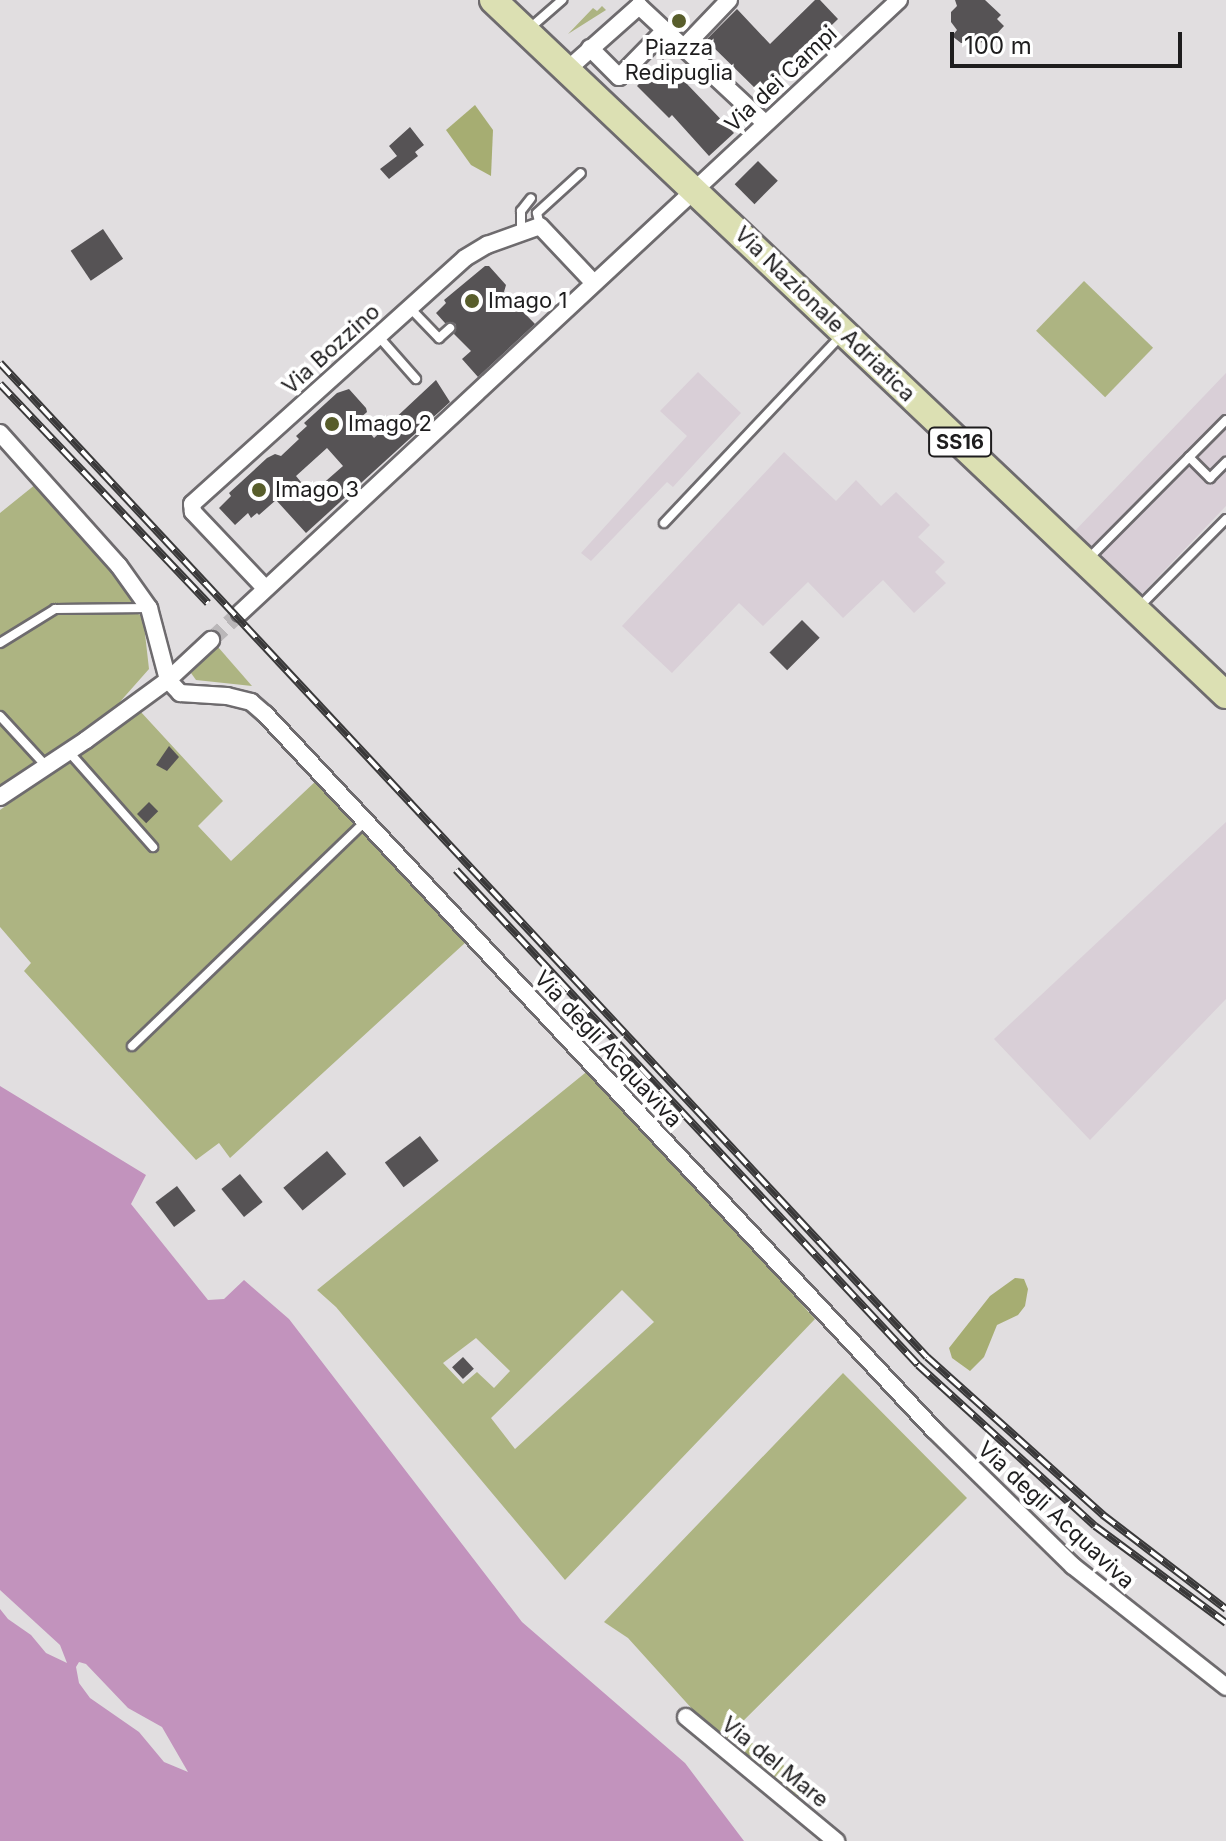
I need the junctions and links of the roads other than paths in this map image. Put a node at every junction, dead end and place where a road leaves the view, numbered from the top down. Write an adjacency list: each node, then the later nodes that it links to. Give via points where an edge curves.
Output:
1 (493, 0): 6 (main road, Via Nazionale Adriatica / SS16)
2 (562, 0): 6 (lane)
3 (729, 0): 7 (street)
4 (899, 0): 12 (street, Via dei Campi)
5 (665, 30): 7 (street); 8 (street, via 639,6); 10 (street)
6 (527, 32): 9 (main road, Via Nazionale Adriatica / SS16)
7 (684, 47): 12 (street)
8 (590, 48): 9 (street); 10 (street)
9 (568, 69): 11 (main road, Via Nazionale Adriatica / SS16)
10 (619, 77): 11 (street)
11 (597, 99): 14 (main road, Via Nazionale Adriatica / SS16)
12 (765, 123): 14 (street, Via dei Campi)
13 (581, 173): 16 (lane, via 537,213)
14 (693, 190): 18 (street); 21 (main road, Via Nazionale Adriatica / SS16)
15 (531, 198): 17 (lane, via 521,211)
16 (540, 226): 17 (street, Via Bozzino); 18 (street)
17 (521, 233): 19 (street, Via Bozzino, via 465,258)
18 (593, 282): 31 (street)
19 (410, 307): 20 (lane, via 439,338); 22 (street, Via Bozzino)
20 (450, 328)
21 (844, 332): 29 (lane); 30 (main road, Via Nazionale Adriatica / SS16)
22 (378, 336): 23 (lane); 31 (street, Via Bozzino, via 192,504 193,512)
23 (416, 379)
24 (1226, 420): 26 (lane)
25 (0, 433): 32 (street, via 119,566)
26 (1189, 457): 27 (lane, via 1210,478); 30 (lane)
27 (1226, 462)
28 (1226, 519): 33 (lane)
29 (664, 523)
30 (1085, 561): 33 (main road, Via Nazionale Adriatica / SS16)
31 (265, 588): 34 (street)
32 (149, 608): 36 (lane, via 55,609); 37 (street)
33 (1136, 610): 38 (main road, Via Nazionale Adriatica / SS16)
34 (240, 613)
35 (211, 640): 37 (street)
36 (0, 643)
37 (168, 680): 40 (street); 43 (street, Via degli Acquaviva, via 180,693 251,702)
38 (1226, 695)
39 (0, 716): 41 (lane)
40 (69, 752): 41 (street); 44 (lane)
41 (47, 768): 42 (street)
42 (0, 797)
43 (364, 823): 45 (lane); 46 (street, Via degli Acquaviva, via 424,881 934,1430 1073,1566)
44 (153, 847)
45 (132, 1046)
46 (1226, 1687)
47 (686, 1717): 48 (street, Via del Mare)
48 (836, 1841)

